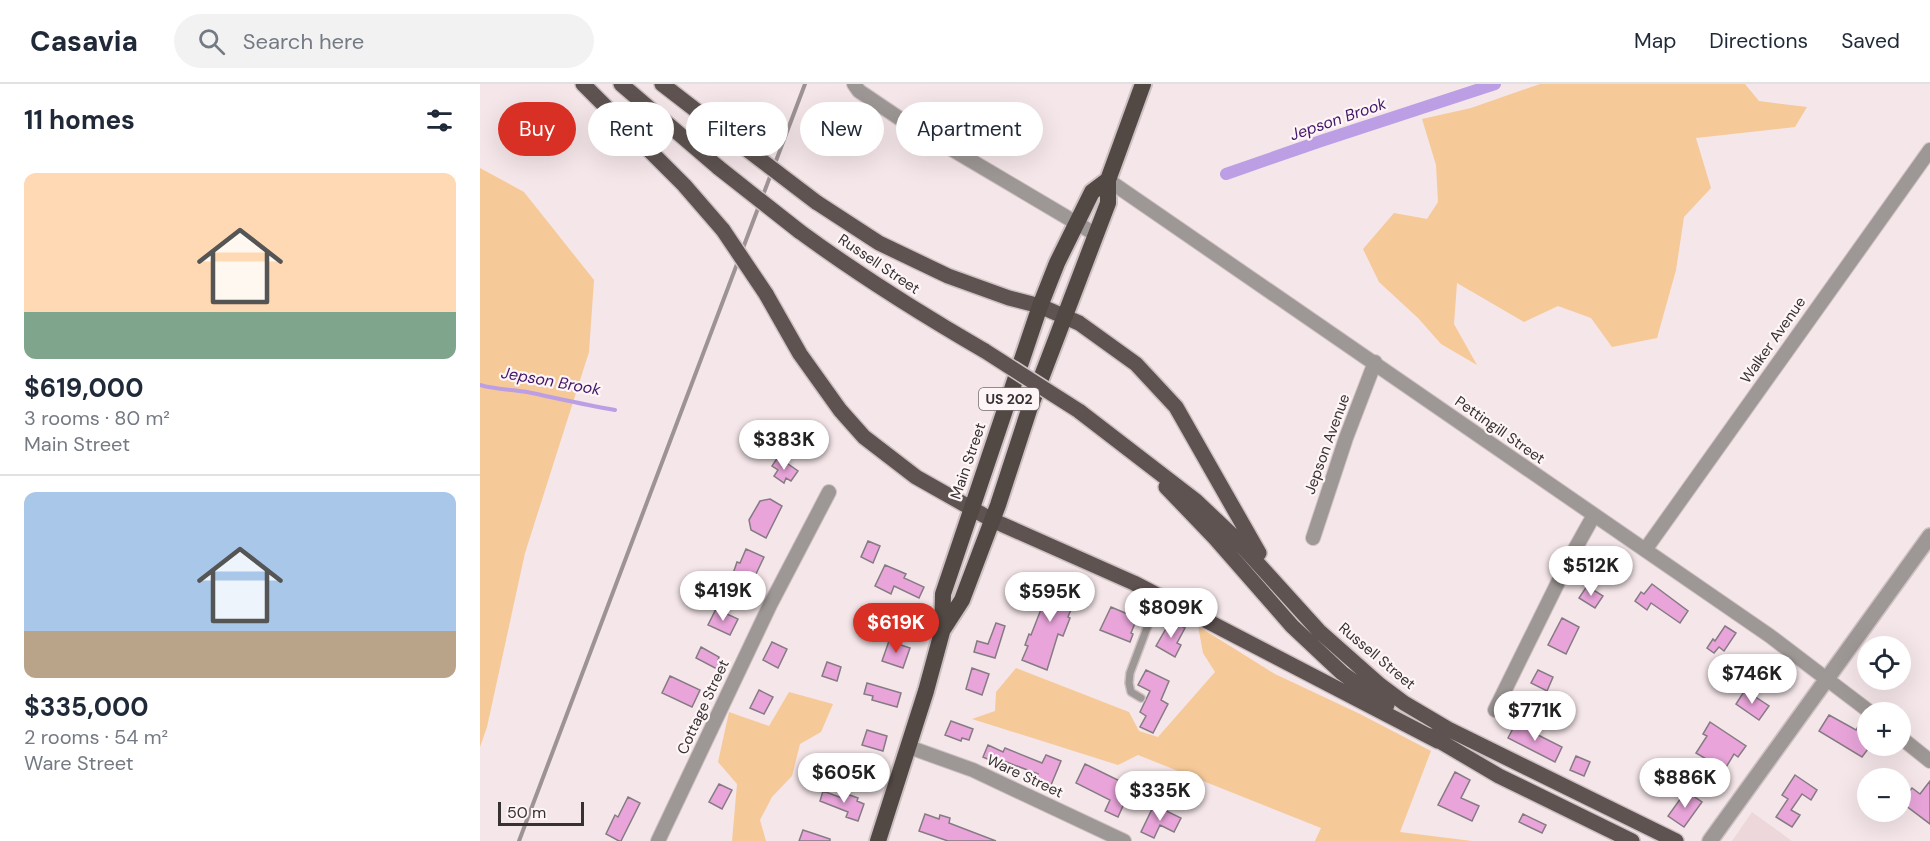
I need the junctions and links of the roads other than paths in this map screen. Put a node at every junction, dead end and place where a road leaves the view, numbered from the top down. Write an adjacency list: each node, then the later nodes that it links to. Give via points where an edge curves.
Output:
1 (583, 84): 15 (main road, bridge, via 723,230 821,385 864,437 916,477)
2 (621, 84): 13 (main road, Russell Street, bridge, via 719,168 845,265 1079,411)
3 (662, 84): 10 (main road, bridge, via 816,202 879,243 948,276)
4 (854, 84): 8 (street, via 899,118)
5 (1143, 84): 7 (highway, Main Street / US 202)
6 (1930, 150): 20 (street, Walker Avenue)
7 (1108, 180): 8 (highway, Main Street / US 202, via 1092,192); 9 (highway, Main Street / US 202, via 1108,203); 12 (street, Pettingill Street)
8 (1076, 222): 9 (street); 10 (highway, Main Street / US 202)
9 (1095, 234): 11 (highway, Main Street / US 202)
10 (1040, 306): 11 (main road); 15 (highway, Main Street / US 202)
11 (1064, 316): 17 (highway, Main Street / US 202); 22 (main road, via 1136,364 1176,407 1250,540)
12 (1375, 362): 16 (street, Pettingill Street); 19 (street, Jepson Avenue)
13 (1133, 452): 22 (main road, Russell Street, via 1196,501); 28 (main road, Russell Street, via 1292,626 1333,665)
14 (829, 492): 32 (street, Cottage Street, via 770,604)
15 (970, 509): 17 (main road); 23 (highway, Main Street / US 202, via 943,594)
16 (1593, 515): 20 (street, Pettingill Street); 27 (street)
17 (992, 520): 21 (main road); 23 (highway, Main Street / US 202, via 962,600)
18 (1930, 536): 24 (street)
19 (1313, 538)
20 (1645, 550): 24 (street, Pettingill Street)
21 (1159, 596): 25 (lane, via 1130,673 1131,692); 28 (main road)
22 (1293, 602): 36 (main road, Russell Street, via 1360,670 1404,703)
23 (942, 632): 30 (highway, Main Street / US 202)
24 (1828, 679): 26 (street, Pettingill Street); 37 (street)
25 (1141, 698)
26 (1857, 702)
27 (1495, 710)
28 (1438, 741): 35 (main road, Russell Street, via 1499,776)
29 (1911, 746): 31 (street)
30 (909, 747): 33 (highway, Main Street / US 202); 34 (street, Ware Street, via 973,770)
31 (1930, 761)
32 (658, 841)
33 (878, 841)
34 (1124, 841)
35 (1632, 841)
36 (1676, 841)
37 (1710, 841)

